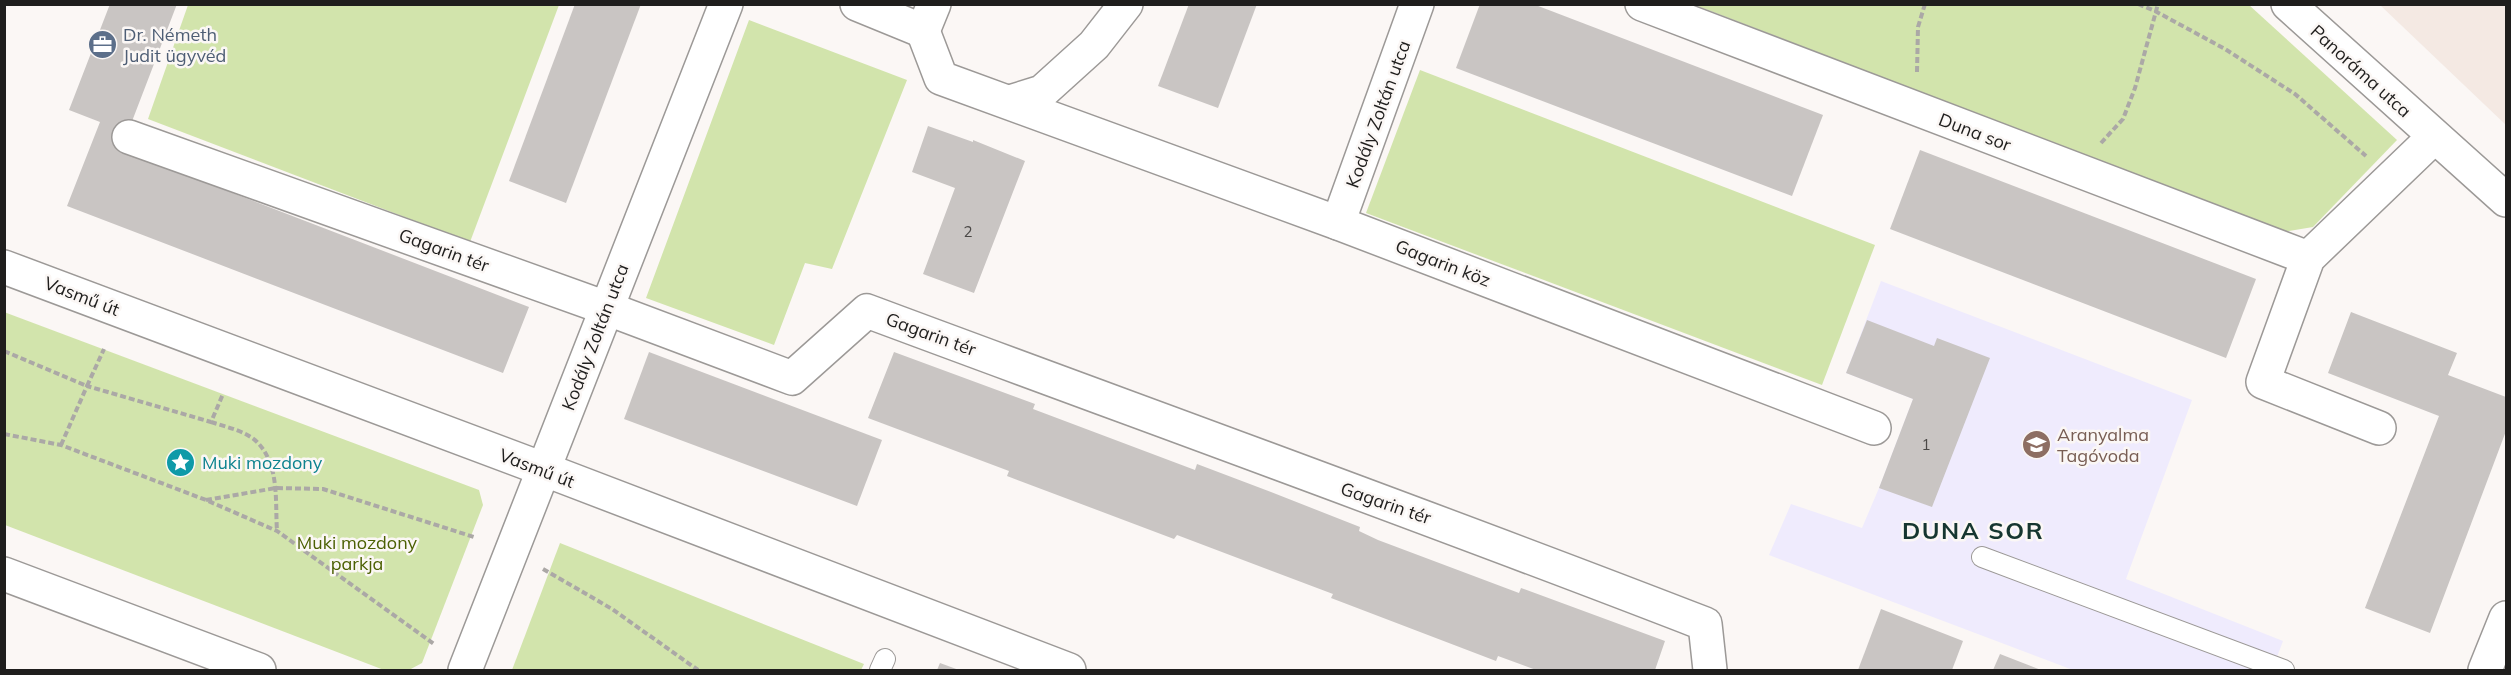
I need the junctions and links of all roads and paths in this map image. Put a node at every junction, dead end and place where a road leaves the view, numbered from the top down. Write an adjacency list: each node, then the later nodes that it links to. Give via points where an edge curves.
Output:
1 (726, 4): 22 (street, Kodály Zoltán utca)
2 (857, 4): 11 (street)
3 (1126, 4): 13 (street, via 1094,45 1042,92)
4 (1417, 4): 19 (street, Kodály Zoltán utca)
5 (1642, 4): 20 (street, Duna sor)
6 (1925, 4): 12 (path, via 1918,27)
7 (2138, 4): 10 (path)
8 (2158, 4): 10 (path)
9 (2288, 4): 15 (street, Panoráma utca)
10 (2156, 11): 16 (path, via 2124,119); 17 (path, via 2295,94)
11 (929, 18): 13 (street, via 941,78)
12 (1917, 80)
13 (1010, 102): 19 (street, Gagarin köz)
14 (129, 137): 22 (street, Gagarin tér)
15 (2434, 137): 17 (street); 18 (street)
16 (2096, 149)
17 (2391, 178): 20 (street)
18 (2506, 200)
19 (1338, 223): 28 (street, Gagarin köz)
20 (2308, 258): 29 (street, via 2263,382)
21 (4, 267): 32 (street, Vasmű út)
22 (606, 308): 32 (street, Kodály Zoltán utca); 46 (street, Gagarin tér, via 792,378 867,311 1455,527 1705,624)
23 (104, 349): 25 (path)
24 (4, 351): 25 (path)
25 (87, 386): 27 (path); 31 (path)
26 (223, 394): 27 (path)
27 (211, 422): 33 (path, via 258,442 269,460)
28 (1874, 428)
29 (2379, 428)
30 (4, 435): 31 (path)
31 (61, 445): 34 (path)
32 (543, 469): 43 (street, Kodály Zoltán utca); 45 (street, Vasmű út)
33 (276, 488): 34 (path); 35 (path); 36 (path, via 323,489)
34 (206, 500): 35 (path)
35 (277, 531): 41 (path)
36 (474, 537)
37 (1982, 557): 47 (lane)
38 (538, 567): 44 (path, via 612,609)
39 (4, 574): 42 (street)
40 (2506, 618): 48 (street)
41 (434, 644)
42 (259, 670)
43 (465, 670)
44 (698, 670)
45 (1069, 670)
46 (1710, 670)
47 (2284, 670)
48 (2485, 670)

